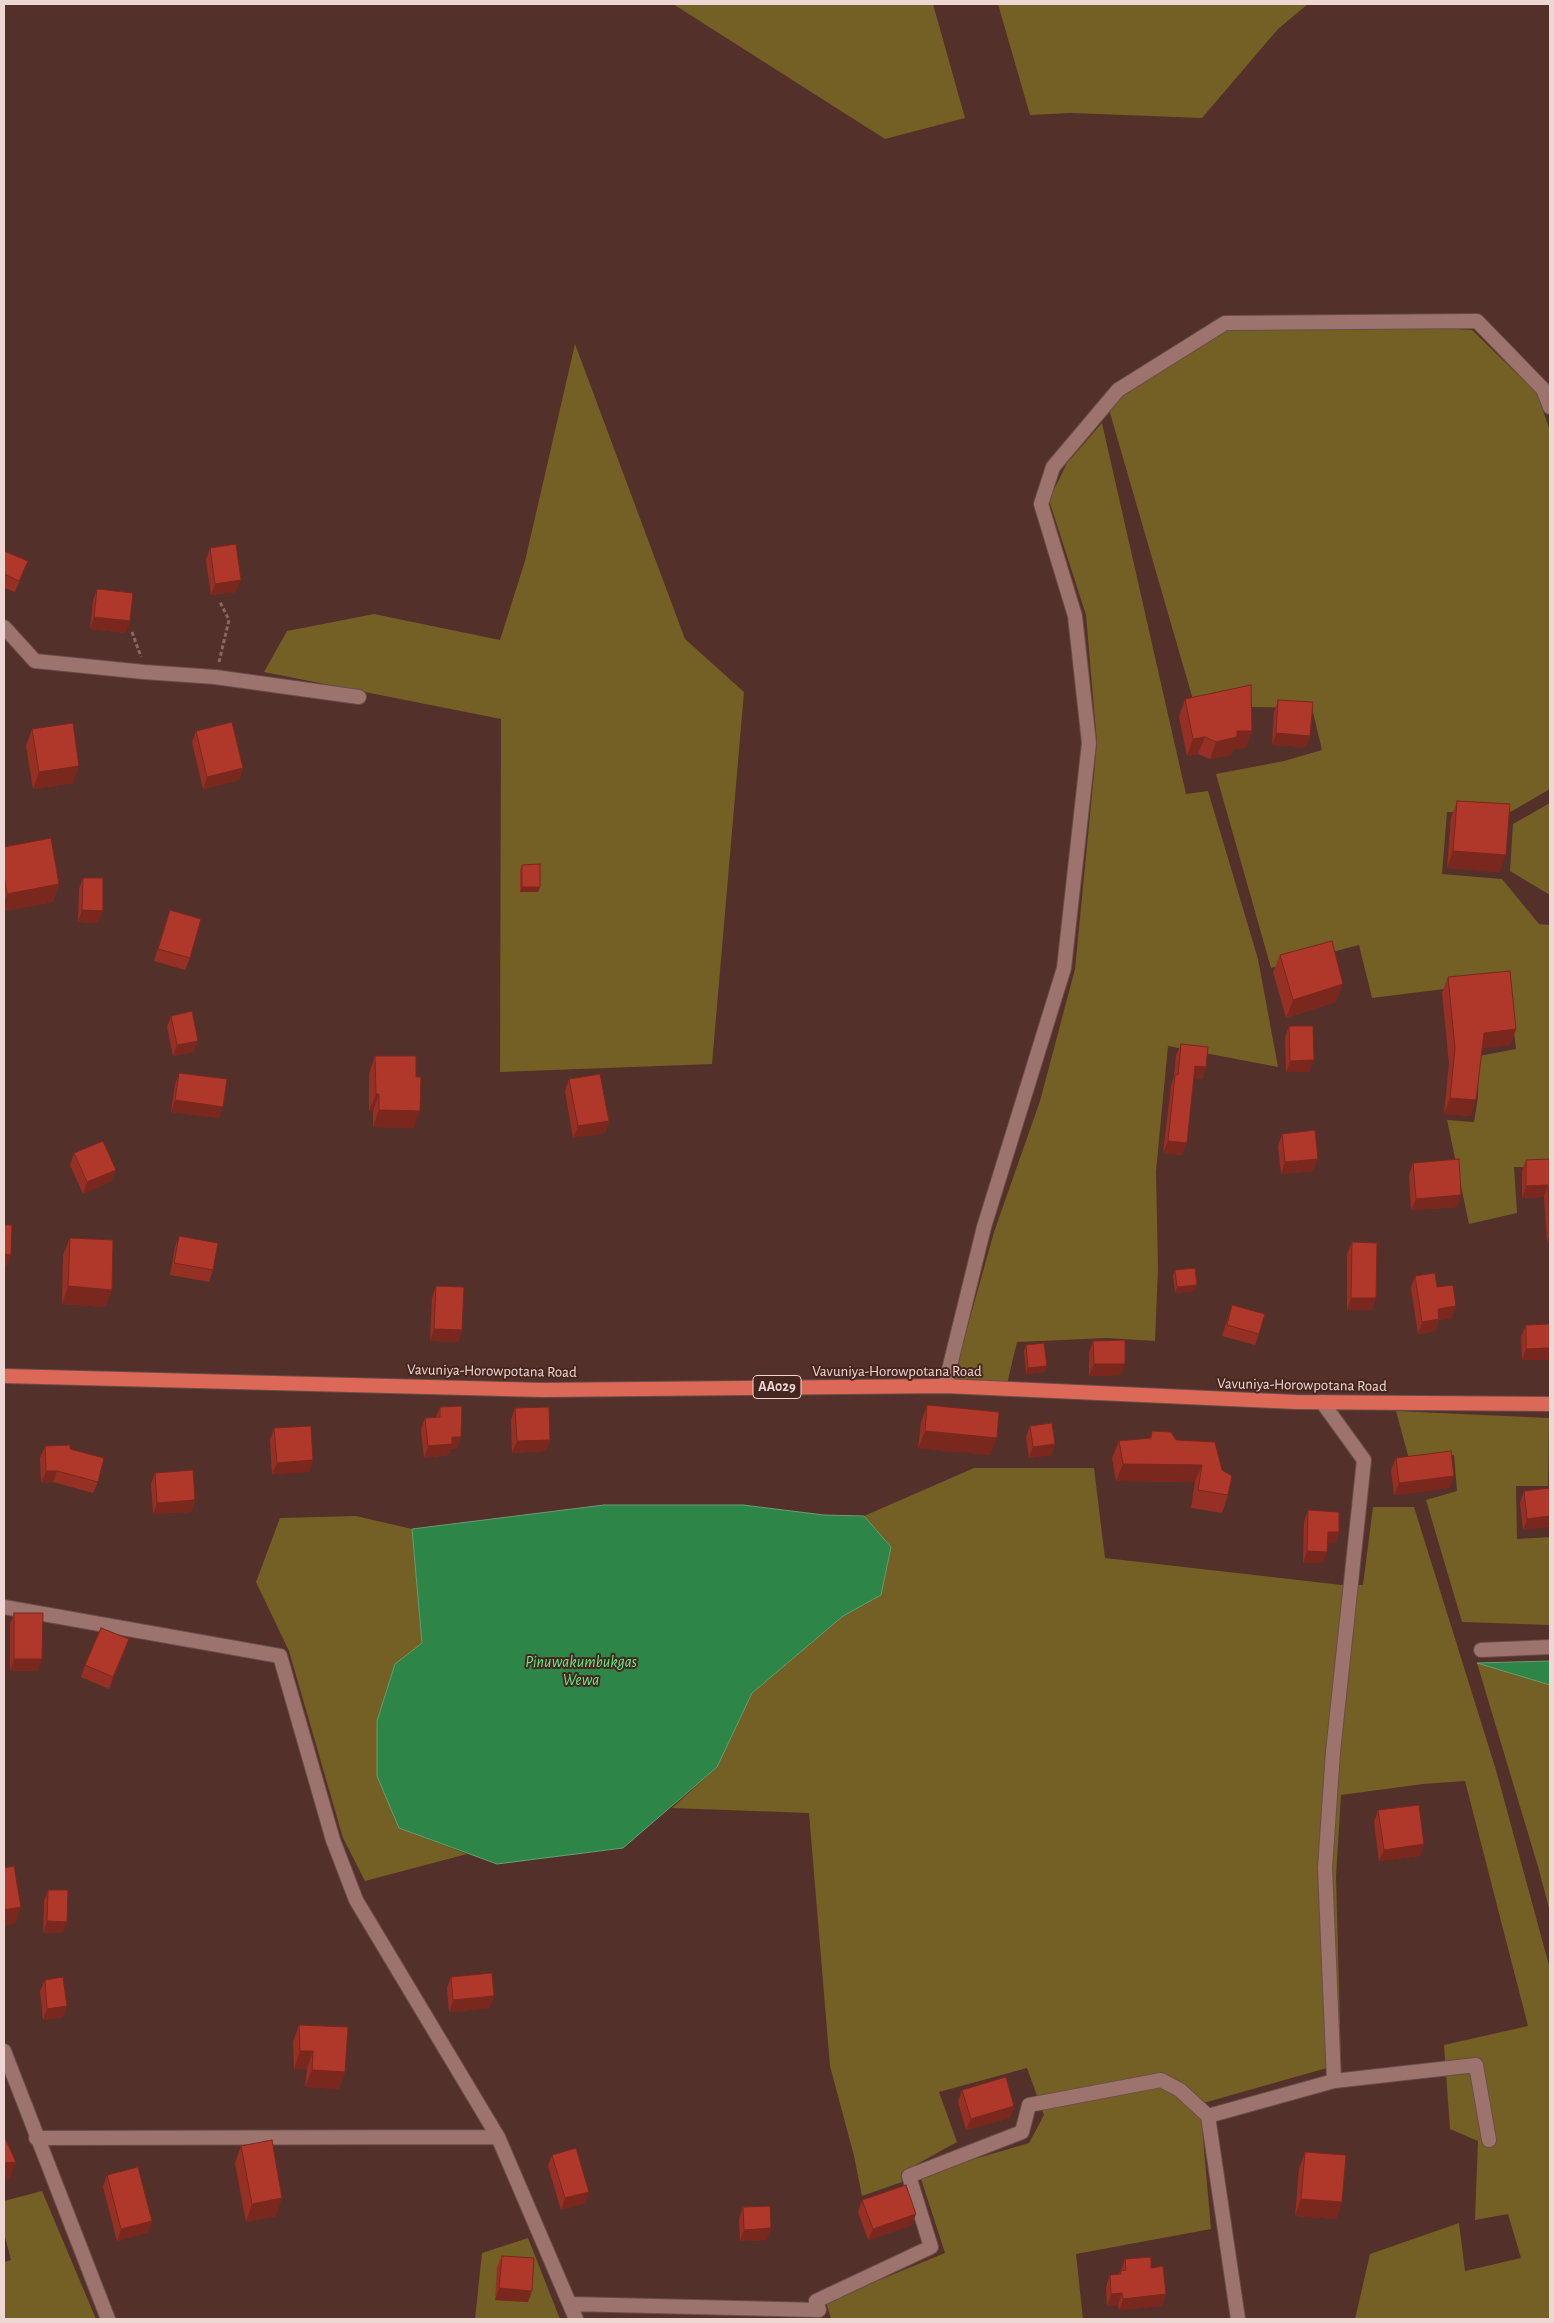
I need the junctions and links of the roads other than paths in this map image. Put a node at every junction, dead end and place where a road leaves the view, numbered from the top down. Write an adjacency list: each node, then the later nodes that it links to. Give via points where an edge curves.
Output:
1 (1550, 407): 5 (street, via 1543,388 1477,321 1225,323 1118,390 1053,467 1041,504 1075,616 1089,743 1064,968 984,1228)
2 (4, 628): 3 (street, via 35,661 215,677)
3 (359, 697)
4 (4, 1376): 5 (highway, Vavuniya-Horowpotana Road / AA029, via 543,1390)
5 (945, 1386): 6 (highway, Vavuniya-Horowpotana Road / AA029)
6 (1322, 1402): 7 (highway, Vavuniya-Horowpotana Road / AA029); 12 (street, via 1364,1460 1333,1752 1325,1868)
7 (1550, 1404)
8 (4, 1607): 14 (street, via 280,1656 333,1840 356,1900)
9 (1550, 1648): 10 (street)
10 (1481, 1650)
11 (4, 2051): 15 (street)
12 (1334, 2081): 13 (street); 16 (street, via 1476,2064)
13 (1208, 2116): 17 (street, via 1180,2090 1161,2080 1029,2105 1022,2132 909,2176 931,2247 816,2301 819,2310); 20 (street)
14 (498, 2137): 15 (street); 17 (street)
15 (36, 2138): 18 (street)
16 (1489, 2140)
17 (570, 2304): 19 (street)
18 (108, 2319)
19 (576, 2319)
20 (1238, 2319)

